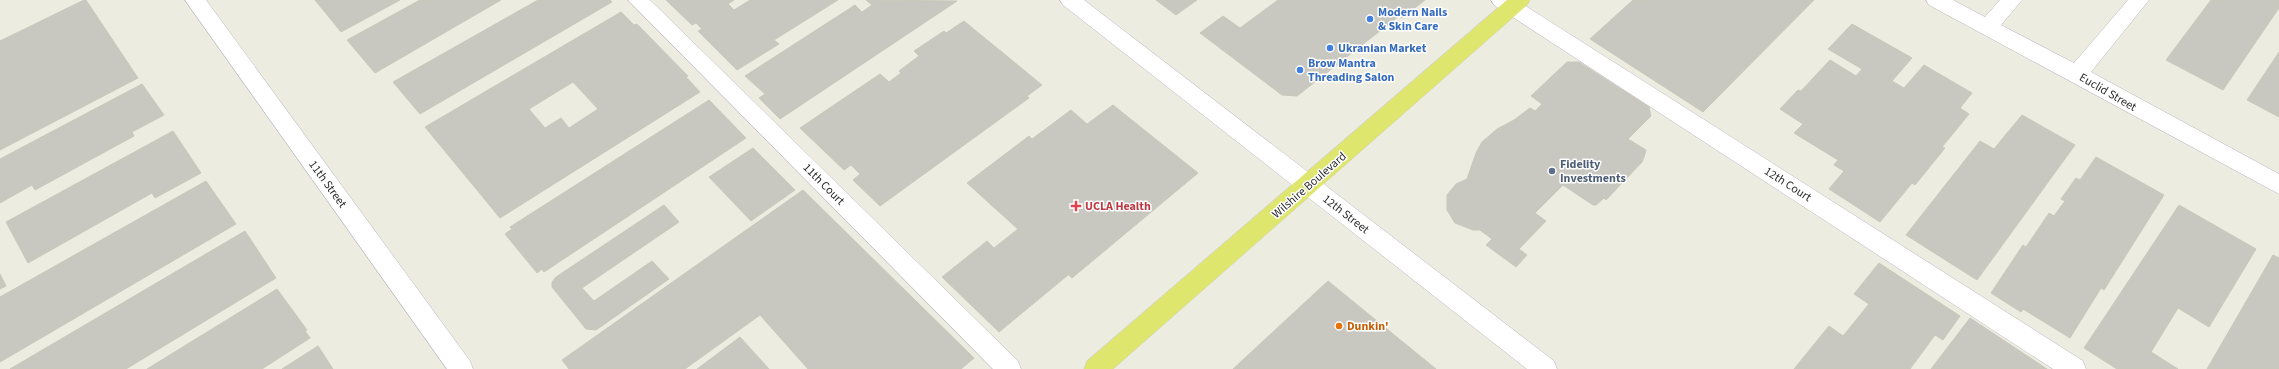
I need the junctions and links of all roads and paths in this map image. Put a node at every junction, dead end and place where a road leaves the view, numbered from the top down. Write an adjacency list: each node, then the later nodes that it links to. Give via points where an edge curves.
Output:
1 (195, 0): 12 (street, 11th Street)
2 (638, 0): 13 (street, 11th Court)
3 (1070, 0): 10 (street, 12th Street)
4 (1936, 0): 8 (street, Euclid Street)
5 (2012, 0): 8 (street)
6 (2139, 0): 9 (street)
7 (1511, 2): 10 (main road, Wilshire Boulevard); 16 (street, 12th Court)
8 (1987, 28): 9 (street, Euclid Street)
9 (2077, 74): 11 (street, Euclid Street)
10 (1309, 185): 14 (main road, Wilshire Boulevard); 15 (street, 12th Street)
11 (2279, 185)
12 (461, 369)
13 (1009, 369)
14 (1096, 369)
15 (1545, 369)
16 (2074, 369)

